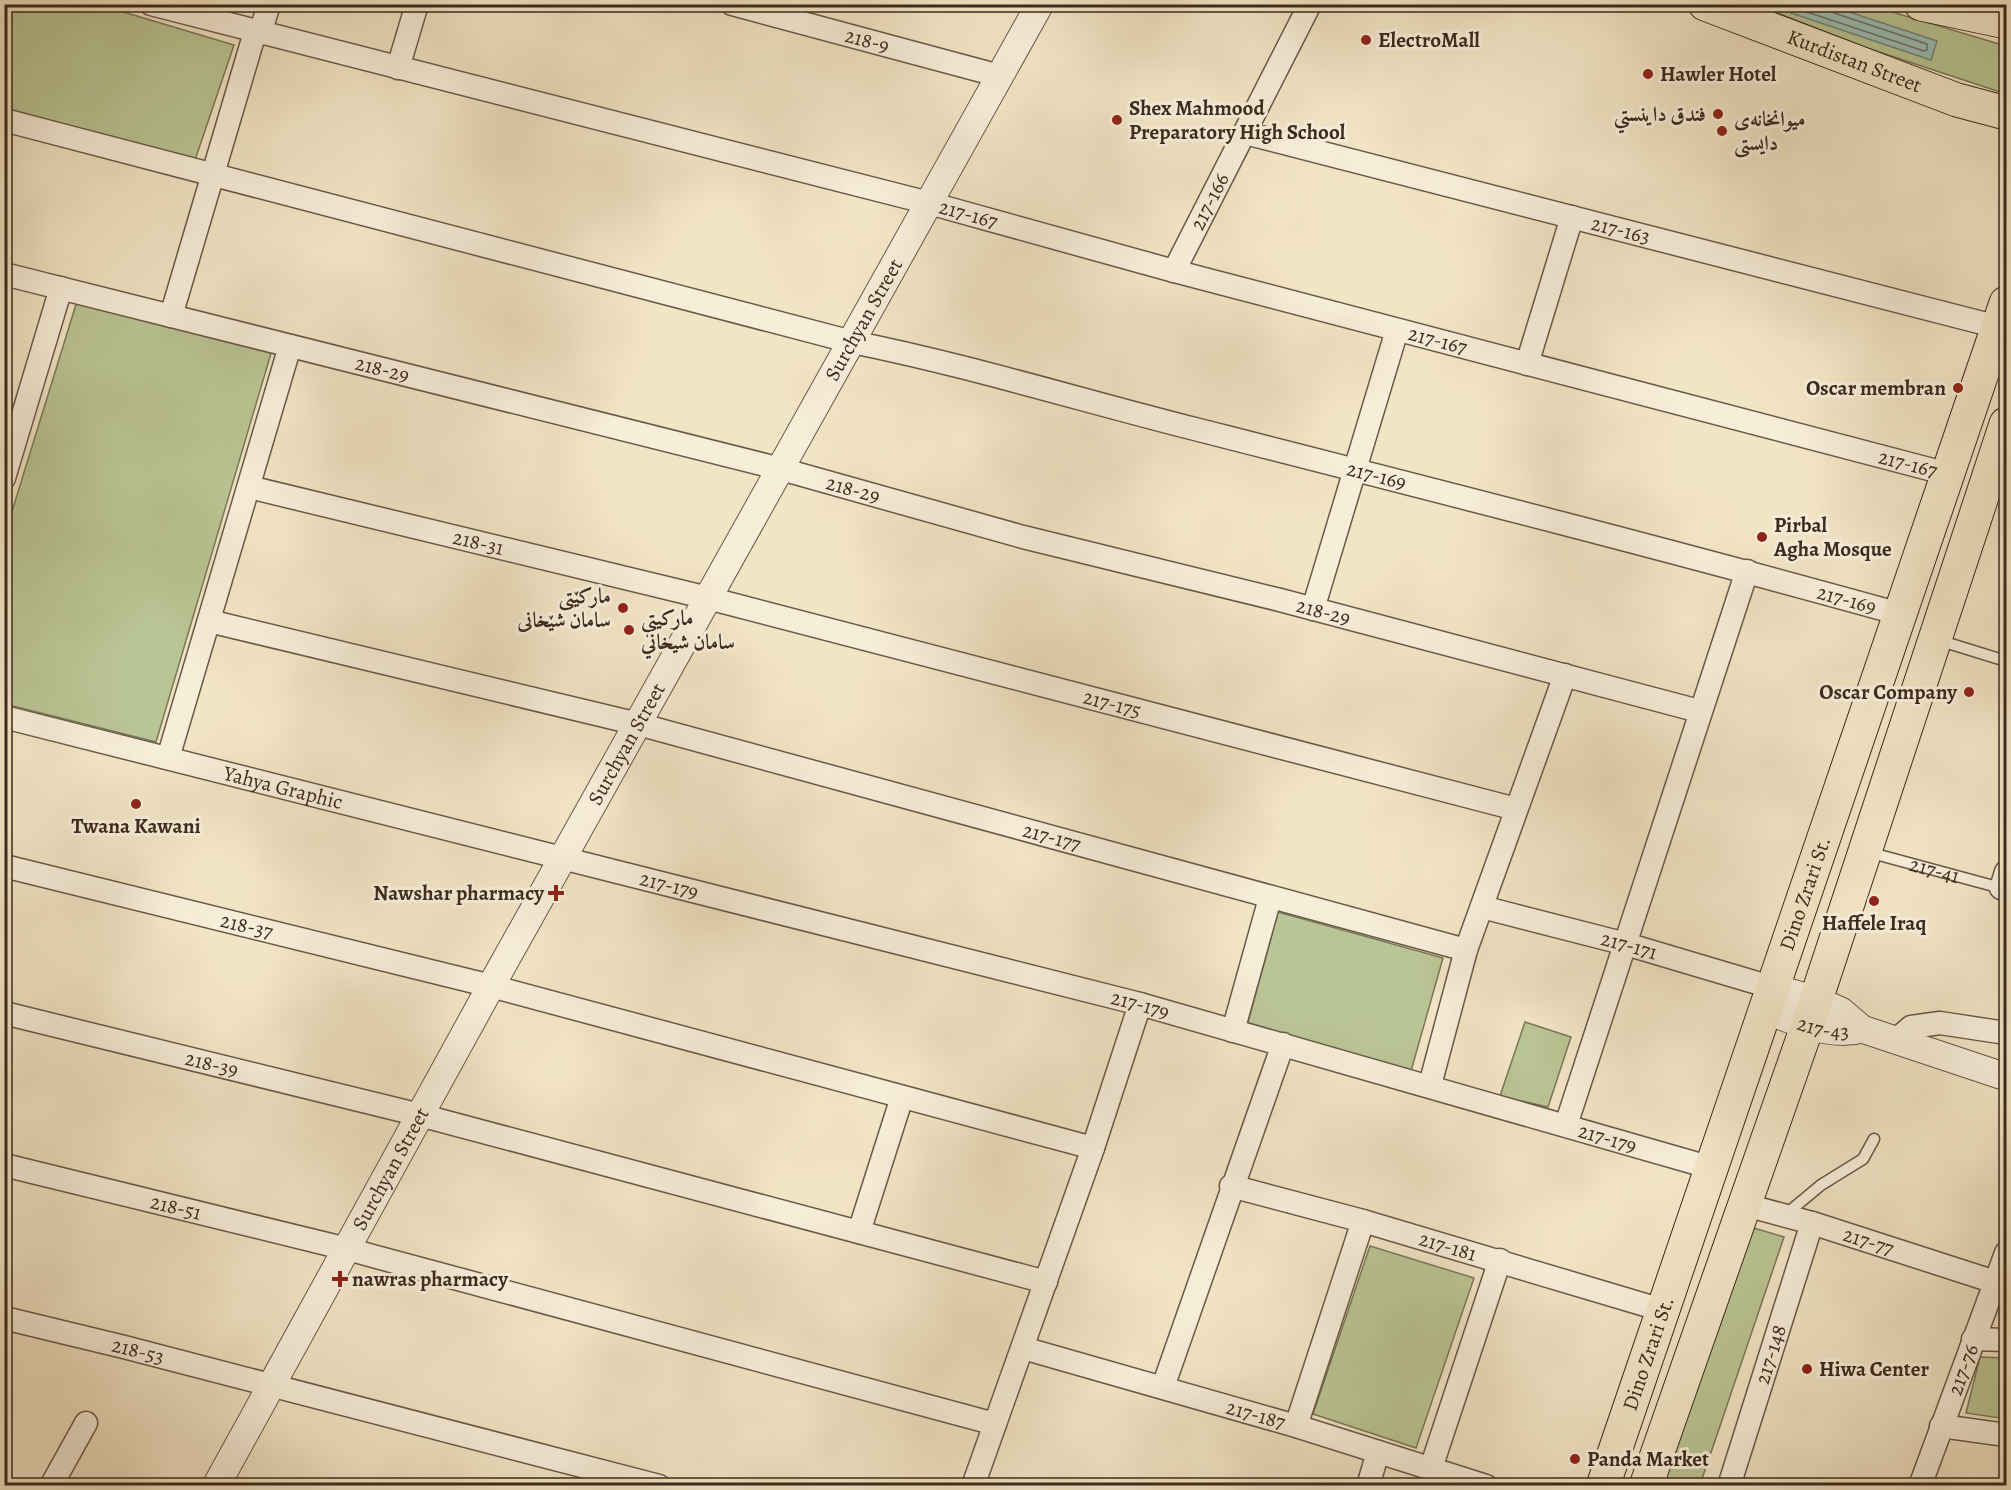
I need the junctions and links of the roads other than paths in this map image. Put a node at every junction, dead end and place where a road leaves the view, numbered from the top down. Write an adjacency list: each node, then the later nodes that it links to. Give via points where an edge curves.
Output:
1 (151, 4): 11 (street, 217-167)
2 (269, 4): 11 (street)
3 (417, 4): 12 (street)
4 (732, 4): 13 (street, 218-9)
5 (1040, 4): 13 (street, Surchyan Street)
6 (1310, 4): 16 (street, 217-166)
7 (1705, 4): 14 (main road, Kurdistan Street, via 1957,100)
8 (1922, 5): 9 (main road)
9 (1961, 8): 10 (main road)
10 (2007, 22)
11 (258, 33): 12 (street, 217-167); 17 (street)
12 (398, 68): 18 (street, 217-167)
13 (1000, 76): 18 (street, Surchyan Street)
14 (2007, 113)
15 (4, 120): 17 (street, 217-169)
16 (1245, 133): 19 (street, 217-163); 20 (street, 217-166)
17 (213, 175): 24 (street); 26 (street, 217-169)
18 (929, 203): 20 (street, 217-167); 26 (street, Surchyan Street)
19 (1572, 217): 23 (street, 217-163); 28 (street)
20 (1174, 271): 25 (street, 217-167)
21 (4, 273): 22 (street, 218-29)
22 (61, 288): 24 (street, 218-29); 29 (street)
23 (2002, 315): 34 (main road, Dino Zrari St.)
24 (171, 316): 27 (street, 218-29)
25 (1397, 330): 28 (street, 217-167); 32 (street)
26 (852, 342): 31 (street, Surchyan Street); 32 (street, 217-169, via 921,356)
27 (290, 346): 31 (street, 218-29); 36 (street)
28 (1527, 364): 34 (street, 217-167)
29 (13, 417): 35 (street)
30 (2007, 424): 33 (main road, Dino Zrari St.)
31 (780, 469): 38 (street, Surchyan Street); 39 (street, 218-29, via 989,528)
32 (1357, 470): 37 (street, 217-169); 39 (street)
33 (1999, 472): 42 (main road, Dino Zrari St.)
34 (1948, 474): 40 (main road, Dino Zrari St.)
35 (4, 477)
36 (249, 487): 38 (street, 218-31); 41 (street)
37 (1747, 571): 40 (street, 217-169); 45 (street)
38 (708, 598): 47 (street, Surchyan Street); 49 (street, 217-175)
39 (1313, 609): 44 (street, 218-29)
40 (1900, 614): 59 (main road, Dino Zrari St.)
41 (209, 621): 47 (street, 217-177); 48 (street)
42 (1934, 639): 43 (lane); 50 (main road, Dino Zrari St.)
43 (2007, 661)
44 (1565, 675): 45 (street, 218-29); 49 (street)
45 (1699, 711): 56 (street)
46 (4, 717): 48 (street, Yahya Graphic)
47 (638, 724): 51 (street, Surchyan Street); 54 (street, 217-177)
48 (168, 758): 51 (street, Yahya Graphic)
49 (1516, 809): 55 (street)
50 (1863, 851): 53 (lane, 217-41); 61 (main road, Dino Zrari St.)
51 (563, 858): 58 (street, Surchyan Street); 60 (street, 217-179)
52 (4, 866): 58 (street, 218-37)
53 (2005, 883)
54 (1270, 898): 57 (street, 217-177); 63 (street)
55 (1482, 907): 56 (street, 217-171); 57 (street)
56 (1626, 944): 59 (street, 217-171); 71 (street)
57 (1466, 950): 68 (street)
58 (491, 986): 69 (street, 218-37); 70 (street, Surchyan Street)
59 (1770, 1000): 61 (street, 217-43); 75 (main road, Dino Zrari St.)
60 (1140, 1004): 63 (street, 217-179); 73 (street)
61 (1812, 1012): 65 (street, 217-43, via 1834,1032 1862,1029); 77 (main road, Dino Zrari St.)
62 (4, 1013): 70 (street, 218-39)
63 (1233, 1031): 66 (street, 217-179)
64 (2007, 1033): 65 (street, via 1940,1023 1911,1027)
65 (1896, 1040): 67 (street)
66 (1283, 1044): 68 (street, 217-179); 76 (street)
67 (2007, 1077)
68 (1430, 1085): 71 (street, 217-179)
69 (902, 1097): 73 (street, 218-37); 81 (street)
70 (420, 1115): 81 (street, 218-39); 82 (street, Surchyan Street)
71 (1566, 1125): 75 (street, 217-179)
72 (1874, 1139): 78 (lane, via 1863,1159 1821,1185)
73 (1093, 1148): 85 (street)
74 (4, 1165): 82 (street, 218-51)
75 (1712, 1168): 87 (main road, Dino Zrari St.)
76 (1232, 1186): 79 (street, 217-181); 93 (street)
77 (1743, 1204): 78 (street, 217-77); 108 (main road, Dino Zrari St.)
78 (1785, 1215): 80 (street, 217-77)
79 (1363, 1221): 84 (street, 217-181); 96 (street)
80 (1812, 1223): 86 (street, 217-77); 109 (street, 217-148)
81 (859, 1232): 85 (street, 218-39)
82 (347, 1249): 92 (street, Surchyan Street); 95 (street, 218-51)
83 (2007, 1253): 86 (street, 217-76)
84 (1500, 1260): 87 (street, 217-181); 100 (street)
85 (1046, 1282): 91 (street)
86 (1995, 1282): 89 (street, 217-76)
87 (1662, 1310): 107 (main road, Dino Zrari St.)
88 (7, 1317): 92 (street, 218-53)
89 (1972, 1339): 90 (street); 97 (street, 217-76)
90 (2007, 1340)
91 (1023, 1348): 93 (street, 217-187); 95 (street)
92 (272, 1386): 103 (street, Surchyan Street); 104 (street, 218-53)
93 (1163, 1387): 96 (street, 217-187)
94 (86, 1423): 102 (street)
95 (995, 1424): 101 (street)
96 (1296, 1426): 99 (street, 217-187)
97 (1941, 1426): 98 (street); 110 (street, 217-76)
98 (2007, 1435)
99 (1378, 1452): 100 (street, 217-187); 105 (street)
100 (1431, 1468): 106 (street, 217-187)
101 (978, 1484)
102 (51, 1485)
103 (216, 1485)
104 (659, 1485)
105 (1368, 1485)
106 (1486, 1485)
107 (1603, 1485)
108 (1646, 1485)
109 (1729, 1485)
110 (1920, 1485)

